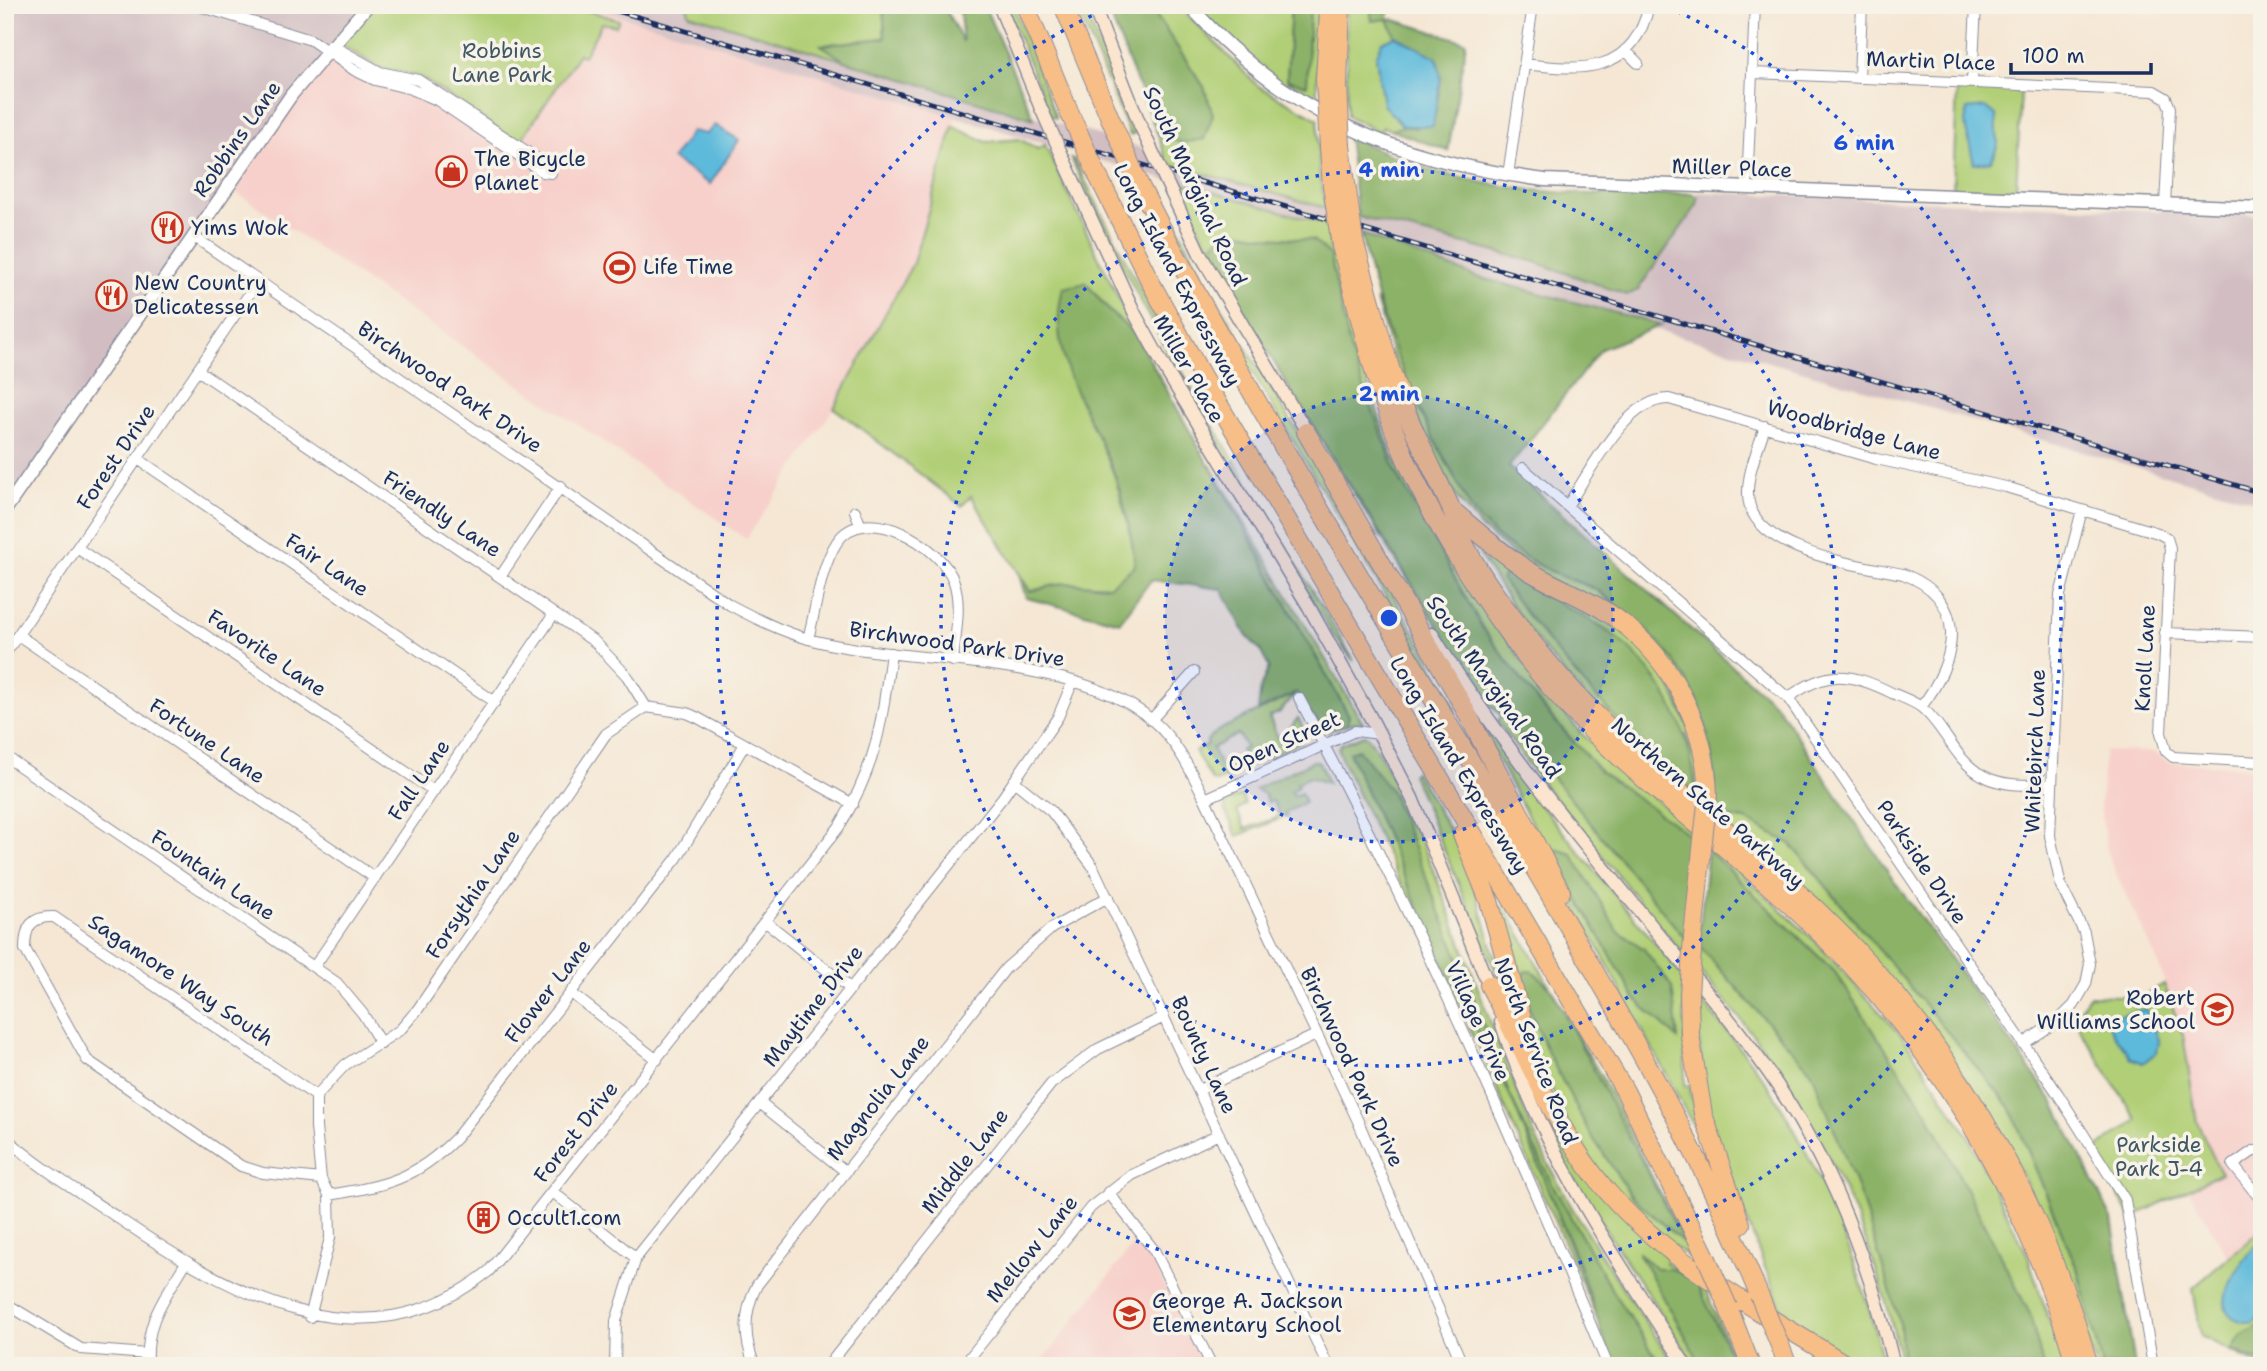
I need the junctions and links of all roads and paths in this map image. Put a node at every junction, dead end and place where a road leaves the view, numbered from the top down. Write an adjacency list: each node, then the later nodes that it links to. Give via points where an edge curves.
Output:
1 (196, 5): 15 (street)
2 (368, 5): 15 (street, Robbins Lane)
3 (999, 5): 62 (main road, Miller Place, bridge, via 1135,314 1310,607)
4 (1025, 5): 61 (highway, Long Island Expressway, bridge, via 1098,176 1151,283)
5 (1063, 5): 76 (highway, Long Island Expressway, bridge, via 1140,186 1232,359)
6 (1093, 5): 32 (main road, South Marginal Road, bridge, via 1140,125 1200,254)
7 (1189, 5): 23 (street, Miller Place, via 1249,63 1305,106 1421,156)
8 (1329, 5): 21 (highway, Northern State Parkway)
9 (1341, 5): 21 (highway, Northern State Parkway)
10 (1533, 5): 17 (street)
11 (1649, 5): 16 (street, via 1646,19)
12 (1755, 5): 19 (street)
13 (1862, 5): 20 (street)
14 (1976, 5): 22 (street)
15 (328, 49): 15 (street, via 375,80 437,100 551,173 418,80 380,72); 27 (street, Robbins Lane)
16 (1625, 50): 17 (street, via 1605,64 1580,70); 18 (street)
17 (1525, 64): 23 (street)
18 (1638, 64)
19 (1753, 73): 20 (street, Martin Place); 24 (street)
20 (1859, 78): 22 (street, Martin Place)
21 (1332, 82): 28 (highway, Northern State Parkway, bridge)
22 (1972, 82): 25 (street, Martin Place, via 2161,93 2170,108)
23 (1508, 175): 24 (street, Miller Place)
24 (1748, 188): 25 (street, Miller Place)
25 (2165, 205): 26 (street, Miller Place)
26 (2262, 208)
27 (193, 236): 29 (street, Birchwood Park Drive); 37 (street, Robbins Lane)
28 (1348, 244): 40 (highway, Northern State Parkway, via 1393,377); 118 (highway, Northern State Parkway, via 1385,405 1434,513 1487,603 1589,730 1800,914 1901,1023 1952,1094 2009,1192 2050,1286)
29 (258, 281): 30 (street, Forest Drive); 35 (street, Birchwood Park Drive)
30 (199, 371): 33 (street, Forest Drive); 44 (street, Friendly Lane)
31 (1765, 426): 36 (street, Woodbridge Lane, via 1669,399 1649,402 1625,422); 38 (street, Woodbridge Lane); 59 (street, via 1748,494 1755,518 1766,531 1793,546 1916,579 1940,597 1952,640 1947,665)
32 (1306, 432): 76 (highway, via 1461,700 1588,943); 117 (main road, South Marginal Road, via 1500,736 1701,984 1798,1119 1857,1240)
33 (138, 459): 42 (street, Forest Drive); 57 (street, Fair Lane)
34 (1523, 468): 36 (street, Parkside Drive)
35 (561, 486): 44 (street); 49 (street, Birchwood Park Drive, via 730,605)
36 (1567, 506): 56 (street, Parkside Drive)
37 (5, 510)
38 (2082, 510): 43 (street, Woodbridge Lane, via 2158,533 2167,538); 68 (street, Whitebirch Lane, via 2060,595)
39 (855, 511): 41 (street)
40 (1452, 511): 98 (highway, bridge, via 1530,572 1607,612 1646,644 1686,701 1701,743 1708,795 1693,937 1690,1034 1703,1114); 119 (highway, Northern State Parkway, via 1465,544 1503,602 1595,716 1642,762 1817,911 1927,1034 1978,1109 2025,1193 2067,1293)
41 (860, 524): 49 (street, via 838,540 830,556); 52 (street, via 890,528 929,551 950,573 958,598)
42 (77, 548): 47 (street, Forest Drive); 69 (street, Favorite Lane)
43 (2170, 548): 46 (street, Knoll Lane)
44 (500, 577): 45 (street, Friendly Lane)
45 (554, 614): 57 (street, Fall Lane); 58 (street, Friendly Lane, via 608,653)
46 (2165, 632): 48 (street); 66 (street, Knoll Lane, via 2161,733 2166,751 2181,758)
47 (18, 635): 51 (street, Forest Drive); 72 (street, Fortune Lane)
48 (2262, 638)
49 (807, 639): 50 (street, Birchwood Park Drive)
50 (891, 653): 52 (street, Birchwood Park Drive); 71 (street, Forest Drive, via 876,750)
51 (5, 654)
52 (953, 661): 54 (street, Birchwood Park Drive)
53 (1194, 672): 60 (street)
54 (1073, 681): 60 (street, Birchwood Park Drive, via 1115,697); 67 (street, Maytime Drive, via 1058,717)
55 (1299, 698): 64 (street, Village Drive)
56 (1788, 698): 59 (street, via 1812,682 1843,675 1867,680); 83 (street, Parkside Drive)
57 (495, 702): 69 (street, Fall Lane)
58 (646, 707): 63 (street, via 687,713); 82 (street, Forsythia Lane, via 606,734 418,1009)
59 (1921, 707): 68 (street, via 1976,771 1998,782)
60 (1152, 719): 70 (street, Birchwood Park Drive, via 1186,762)
61 (1411, 730): 85 (highway, via 1489,901); 114 (highway, Long Island Expressway, bridge, via 1625,1091 1707,1259)
62 (1380, 734): 64 (street, Open Street, via 1355,731); 77 (main road, North Service Road, via 1412,798)
63 (745, 744): 71 (street); 79 (street, Flower Lane, via 693,836)
64 (1324, 744): 70 (street, Open Street); 112 (street, Village Drive, via 1407,912)
65 (5, 756): 75 (street, Fountain Lane)
66 (2262, 762)
67 (1014, 781): 73 (street, Bounty Lane, via 1068,830); 78 (street, Maytime Drive)
68 (2051, 785): 83 (street, Whitebirch Lane, via 2053,860 2060,886 2084,932 2090,964 2086,984 2074,1005)
69 (434, 791): 72 (street, Fall Lane)
70 (1205, 799): 81 (street, Birchwood Park Drive)
71 (853, 804): 74 (street, Forest Drive)
72 (375, 878): 75 (street, Fall Lane)
73 (1108, 897): 80 (street, Bounty Lane); 92 (street, Magnolia Lane, via 1052,928 1006,968)
74 (766, 922): 78 (street); 84 (street, Forest Drive)
75 (314, 967): 82 (street, Fountain Lane, via 347,994)
76 (1597, 975): 98 (highway, Long Island Expressway)
77 (1489, 985): 85 (highway); 113 (main road, North Service Road, via 1529,1100 1557,1159)
78 (851, 989): 88 (street, Maytime Drive)
79 (571, 993): 84 (street); 96 (street, Flower Lane, via 439,1156 402,1180)
80 (1164, 1017): 86 (street, Bounty Lane); 107 (street, Middle Lane, via 1098,1049 1051,1084)
81 (1316, 1035): 86 (street); 111 (street, Birchwood Park Drive)
82 (381, 1044): 87 (street, Forsythia Lane, via 345,1065)
83 (2023, 1044): 120 (street, Parkside Drive, via 2129,1209)
84 (657, 1060): 95 (street, Forest Drive)
85 (1539, 1080): 116 (highway, via 1594,1175 1634,1219 1677,1257)
86 (1199, 1090): 89 (street, Bounty Lane)
87 (316, 1096): 93 (street); 93 (street, Sagamore Way South, via 54,917 35,919 25,933 25,948 80,1051 96,1068 241,1166 263,1174)
88 (761, 1104): 92 (street); 99 (street, Maytime Drive)
89 (1219, 1134): 94 (street, Mellow Lane, via 1132,1175); 110 (street, Bounty Lane)
90 (5, 1137): 100 (street, Forest Drive)
91 (2262, 1151): 97 (street, via 2253,1151 2233,1165)
92 (845, 1171): 106 (street, Magnolia Lane, via 751,1296 745,1326)
93 (321, 1179): 96 (street)
94 (1108, 1192): 108 (street, Mellow Lane, via 1076,1222); 109 (street, via 1154,1250)
95 (554, 1193): 99 (street); 102 (street, Forest Drive, via 489,1272 441,1306 382,1323)
96 (329, 1195): 102 (street, via 330,1238)
97 (2262, 1201)
98 (1744, 1245): 115 (highway, bridge)
99 (636, 1258): 105 (street, Maytime Drive, via 619,1306)
100 (186, 1262): 102 (street, Forest Drive); 103 (street, via 150,1324)
101 (5, 1303): 103 (street, via 81,1349)
102 (310, 1317)
103 (147, 1354): 104 (street)
104 (148, 1366)
105 (615, 1366)
106 (755, 1366)
107 (828, 1366)
108 (963, 1366)
109 (1212, 1366)
110 (1328, 1366)
111 (1463, 1366)
112 (1608, 1366)
113 (1686, 1366)
114 (1751, 1366)
115 (1788, 1366)
116 (1848, 1366)
117 (1894, 1366)
118 (2076, 1366)
119 (2089, 1366)
120 (2153, 1366)

